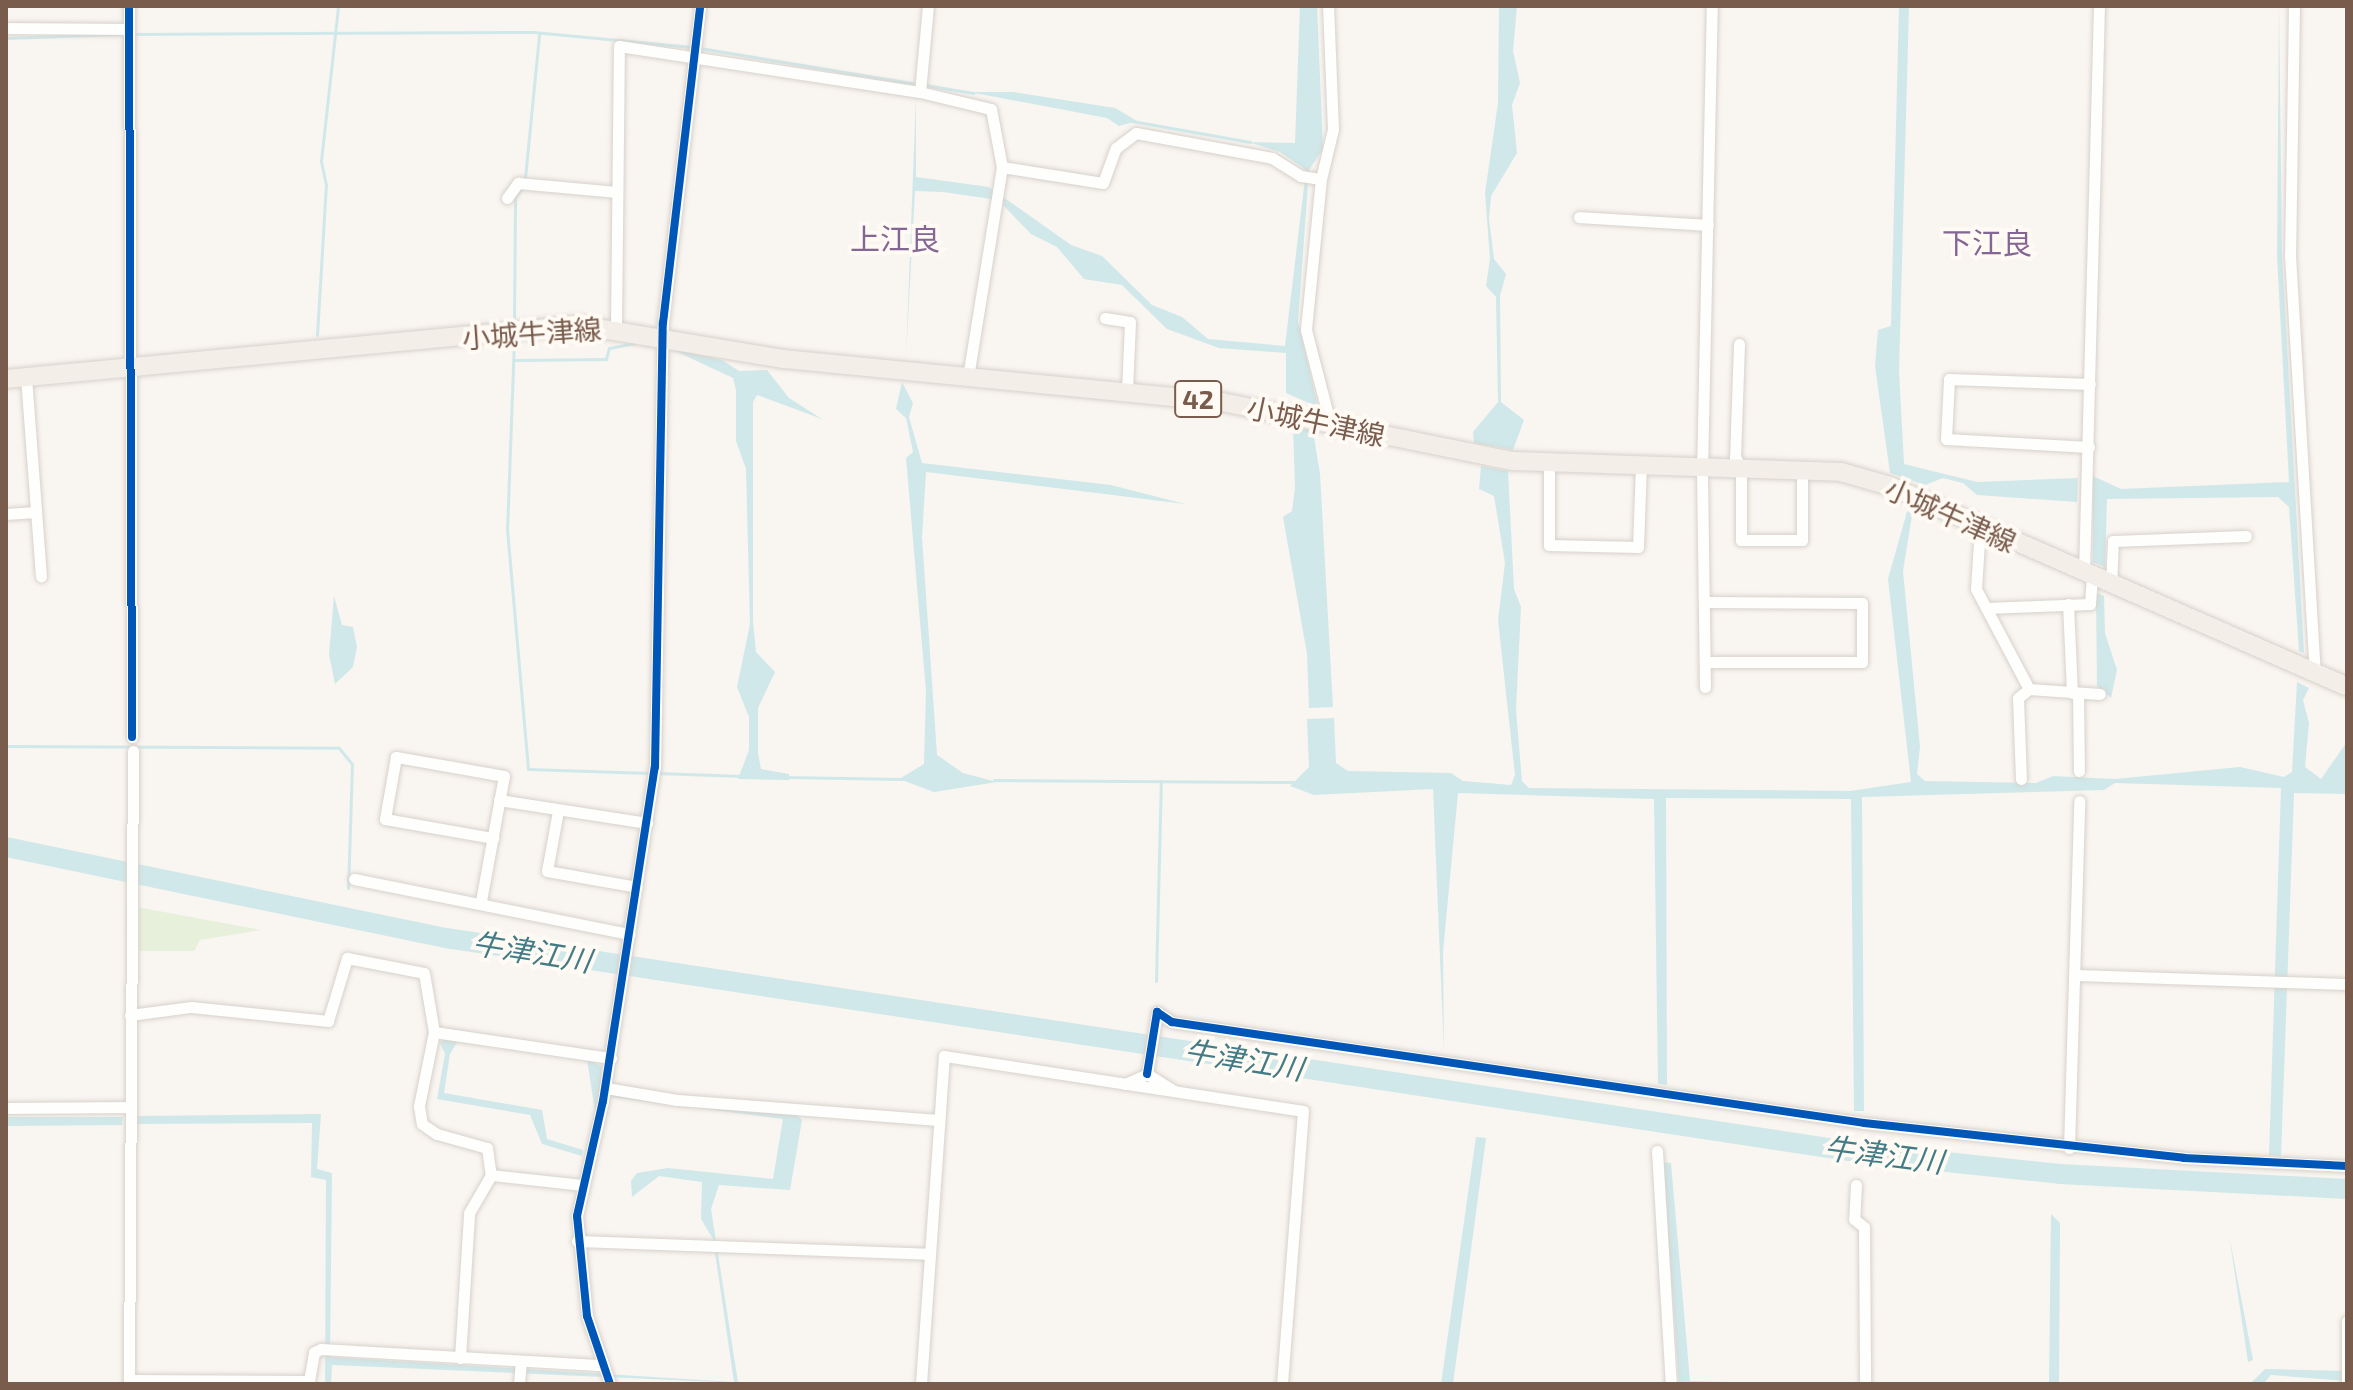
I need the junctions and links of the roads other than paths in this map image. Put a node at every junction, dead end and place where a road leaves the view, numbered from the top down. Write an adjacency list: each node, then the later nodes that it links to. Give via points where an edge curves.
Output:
1 (129, 6): 9 (street)
2 (700, 6): 10 (street)
3 (928, 6): 11 (street)
4 (1328, 6): 13 (street, via 1333,129)
5 (1712, 6): 17 (street)
6 (2099, 6): 26 (street)
7 (2294, 6): 46 (street, via 2290,255)
8 (6, 28): 9 (street)
9 (129, 35): 22 (street)
10 (695, 50): 11 (street); 14 (street, via 619,46); 21 (street)
11 (920, 92): 12 (street, via 991,109)
12 (1002, 167): 13 (street, via 1103,183 1116,148 1136,133 1272,158 1301,176); 24 (street, via 989,270 976,301)
13 (1318, 178): 28 (street, via 1306,330)
14 (617, 192): 15 (street, via 524,184); 19 (street)
15 (507, 198)
16 (1579, 217): 17 (street)
17 (1708, 225): 32 (street)
18 (1105, 318): 27 (street, via 1130,322)
19 (616, 327): 21 (main road, 小城牛津線 / 42); 22 (main road, 小城牛津線 / 42, via 540,328)
20 (1739, 344): 33 (street, via 1735,457)
21 (662, 345): 24 (main road, 小城牛津線 / 42); 59 (street, via 655,767)
22 (132, 367): 23 (main road, 小城牛津線 / 42); 52 (street)
23 (26, 377): 25 (main road, 小城牛津線 / 42); 35 (street)
24 (968, 377): 27 (main road, 小城牛津線 / 42)
25 (6, 379)
26 (2090, 384): 29 (street); 29 (street, via 1949,379 1946,439)
27 (1127, 392): 28 (main road, 小城牛津線 / 42, via 1234,404)
28 (1330, 423): 30 (main road, 小城牛津線 / 42, via 1453,452)
29 (2089, 447): 40 (street)
30 (1549, 463): 31 (main road, 小城牛津線 / 42); 31 (street, via 1549,545 1638,547)
31 (1641, 466): 32 (main road, 小城牛津線 / 42)
32 (1705, 466): 33 (main road, 小城牛津線 / 42); 42 (street)
33 (1741, 467): 34 (main road, 小城牛津線 / 42); 34 (street, via 1741,540 1802,540)
34 (1802, 467): 37 (main road, 小城牛津線 / 42, via 1890,486)
35 (36, 512): 36 (street); 39 (street)
36 (6, 514)
37 (1980, 527): 40 (main road, 小城牛津線 / 42); 44 (street, via 1976,589)
38 (2246, 536): 41 (street, via 2113,541)
39 (41, 576)
40 (2088, 576): 41 (main road, 小城牛津線 / 42); 43 (street, via 2090,604)
41 (2111, 586): 46 (main road, 小城牛津線 / 42)
42 (1706, 602): 45 (street); 45 (street, via 1862,603 1862,662)
43 (2068, 604): 44 (street); 50 (street)
44 (1986, 608): 49 (street)
45 (1705, 662): 47 (street)
46 (2315, 676): 48 (main road, 小城牛津線 / 42)
47 (1705, 687)
48 (2347, 687)
49 (2029, 689): 50 (street); 55 (street, via 2018,698)
50 (2075, 693): 51 (street); 54 (street)
51 (2100, 694)
52 (132, 737)
53 (133, 751): 67 (street)
54 (2079, 771)
55 (2021, 779)
56 (499, 800): 58 (street); 60 (street); 60 (street, via 504,776 396,757 385,819)
57 (2079, 801): 65 (street)
58 (558, 811): 59 (street); 62 (street, via 547,871)
59 (647, 823): 62 (street)
60 (493, 838): 63 (street)
61 (354, 879): 63 (street)
62 (637, 887): 64 (street)
63 (481, 901): 64 (street)
64 (630, 934): 69 (street)
65 (2075, 975): 66 (street); 77 (street)
66 (2347, 984)
67 (130, 1015): 68 (street, via 191,1007 328,1021 347,958 424,973); 74 (street)
68 (434, 1032): 69 (street); 80 (street, via 419,1106 422,1124 487,1148)
69 (611, 1058): 72 (street)
70 (1147, 1074): 71 (street); 73 (street); 77 (street, via 1157,1012 1172,1022 1426,1060)
71 (1125, 1084): 73 (street); 76 (street, via 944,1056)
72 (606, 1088): 76 (street, via 677,1100); 81 (street)
73 (1174, 1092): 93 (street, via 1303,1111)
74 (129, 1107): 75 (street); 91 (street)
75 (6, 1108)
76 (939, 1120): 84 (street)
77 (2069, 1148): 79 (street)
78 (1657, 1151): 94 (street)
79 (2347, 1166)
80 (491, 1175): 81 (street); 86 (street, via 469,1213)
81 (581, 1185): 83 (street)
82 (1856, 1185): 95 (street, via 1854,1219 1864,1227)
83 (577, 1241): 84 (street); 89 (street)
84 (929, 1254): 92 (street)
85 (2347, 1321): 88 (street)
86 (460, 1358): 87 (street); 91 (street, via 328,1349 314,1352 309,1381)
87 (521, 1362): 89 (street); 90 (street)
88 (2347, 1367): 96 (street)
89 (606, 1376)
90 (520, 1381)
91 (129, 1382)
92 (921, 1384)
93 (1282, 1384)
94 (1671, 1384)
95 (1865, 1384)
96 (2347, 1384)

